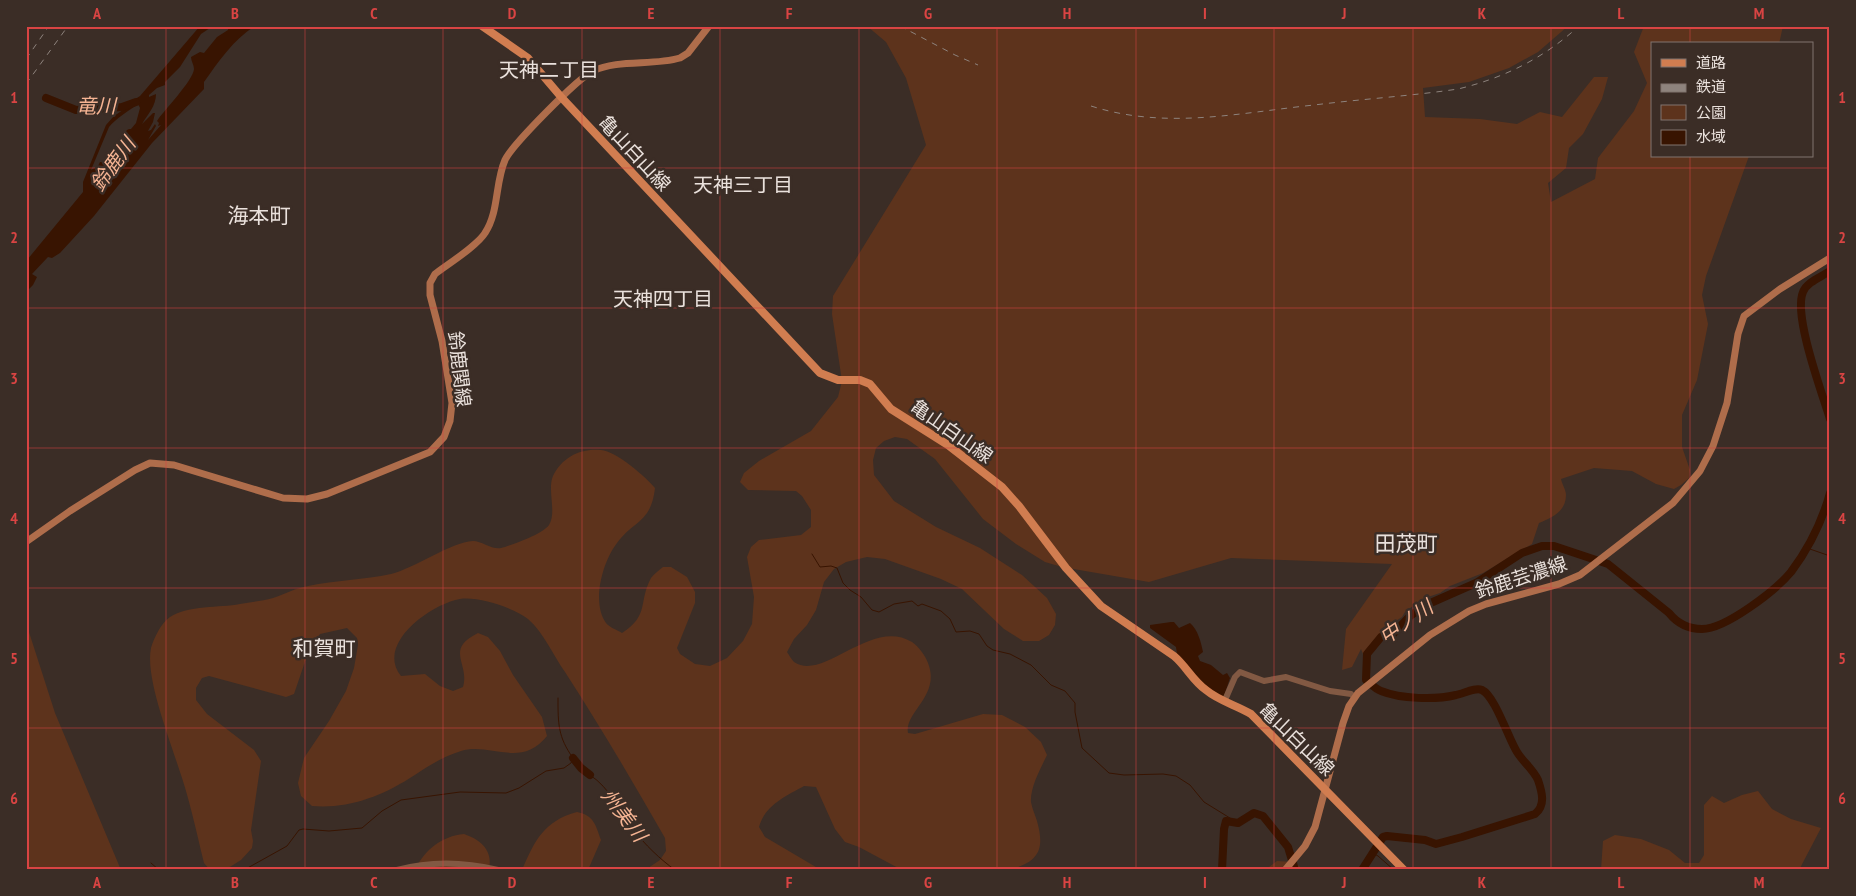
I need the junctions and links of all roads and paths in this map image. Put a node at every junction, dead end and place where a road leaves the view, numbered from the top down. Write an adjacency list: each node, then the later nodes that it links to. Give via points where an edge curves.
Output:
1 (482, 26): 3 (main road, 亀山白山線, via 524,55)
2 (709, 26): 3 (main road, 鈴鹿関線, via 688,53 680,58 599,69 586,76)
3 (562, 98): 5 (main road, 鈴鹿関線, via 512,148 504,161 490,225 483,236 435,274 430,283 452,403 444,437 430,452 307,499 283,498 174,465 150,463 70,511); 7 (main road, 亀山白山線, via 820,373 838,380 860,380 870,384 891,409 948,445 1002,487 1066,568 1101,606 1168,651 1204,690)
4 (1830, 258): 6 (main road, 鈴鹿芸濃線, via 1744,316 1725,409 1708,457 1674,503 1580,576 1470,611 1430,635)
5 (26, 542)
6 (1354, 696): 7 (street, via 1330,692 1286,677 1264,681 1240,672); 8 (main road, 鈴鹿芸濃線)
7 (1225, 700): 8 (main road, 亀山白山線, via 1251,714)
8 (1325, 789): 9 (main road, 鈴鹿芸濃線, via 1309,839); 12 (main road, 亀山白山線)
9 (1286, 869)
10 (397, 870): 11 (street, via 454,863)
11 (498, 870)
12 (1404, 870)

